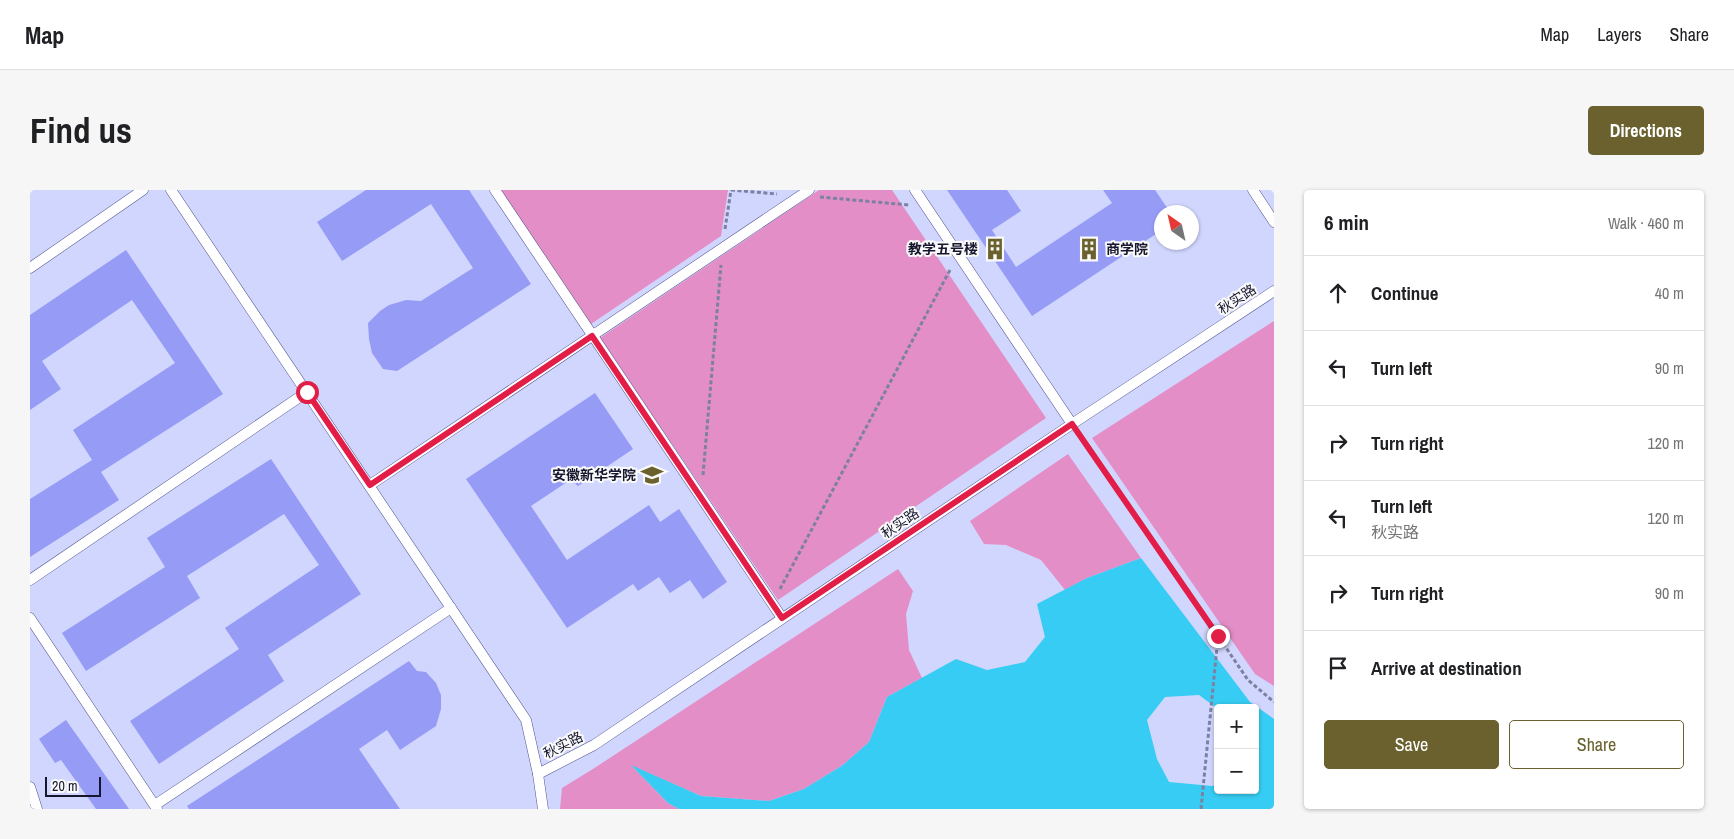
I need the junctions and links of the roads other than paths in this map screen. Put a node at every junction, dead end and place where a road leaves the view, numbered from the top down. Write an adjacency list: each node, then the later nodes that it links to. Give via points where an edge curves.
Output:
1 (143, 190): 8 (lane)
2 (171, 190): 11 (lane)
3 (494, 190): 10 (lane)
4 (915, 190): 12 (lane)
5 (1252, 190): 7 (lane)
6 (805, 193): 10 (lane)
7 (1274, 222)
8 (30, 268)
9 (1274, 291): 12 (lane, 秋实路)
10 (592, 336): 13 (lane); 17 (lane)
11 (307, 392): 13 (lane); 14 (lane)
12 (1072, 424): 17 (lane, 秋实路)
13 (370, 485): 15 (lane)
14 (30, 580)
15 (451, 608): 18 (lane, via 526,720); 20 (lane)
16 (30, 618): 20 (lane)
17 (782, 618): 18 (lane, 秋实路, via 594,745)
18 (538, 774): 22 (lane)
19 (30, 788): 21 (lane)
20 (156, 807)
21 (37, 809)
22 (543, 809)

